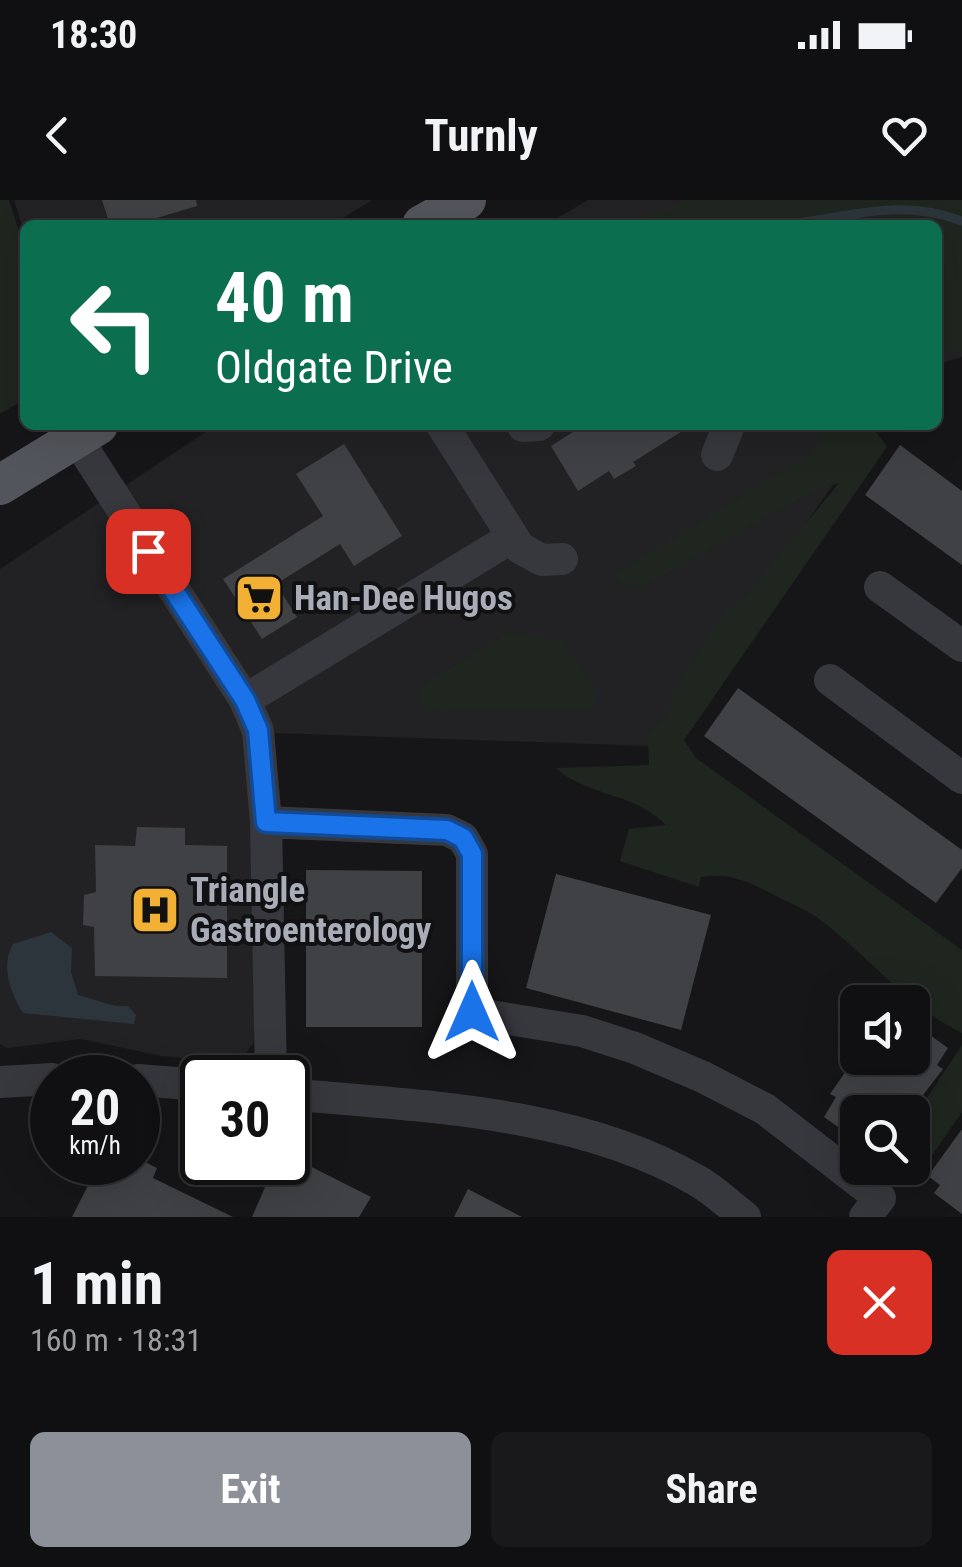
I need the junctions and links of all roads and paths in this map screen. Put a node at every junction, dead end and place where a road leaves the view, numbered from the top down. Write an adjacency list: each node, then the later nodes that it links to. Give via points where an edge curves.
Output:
1 (466, 200): 2 (main road)
2 (431, 220)
3 (445, 430): 6 (street)
4 (87, 432): 5 (main road); 11 (street)
5 (8, 476)
6 (512, 538): 7 (street, via 528,555); 11 (street)
7 (562, 559)
8 (880, 588): 9 (street)
9 (962, 646)
10 (830, 680): 12 (street)
11 (245, 700): 13 (street, via 258,730)
12 (962, 778)
13 (266, 822): 14 (street); 19 (street, via 447,830 463,838 472,854 472,1012 582,1031 735,1092 880,1198)
14 (271, 1055)
15 (30, 1080): 16 (street)
16 (0, 1082)
17 (310, 1096): 18 (street, via 529,1120 639,1153 698,1181)
18 (745, 1217)
19 (865, 1217)

